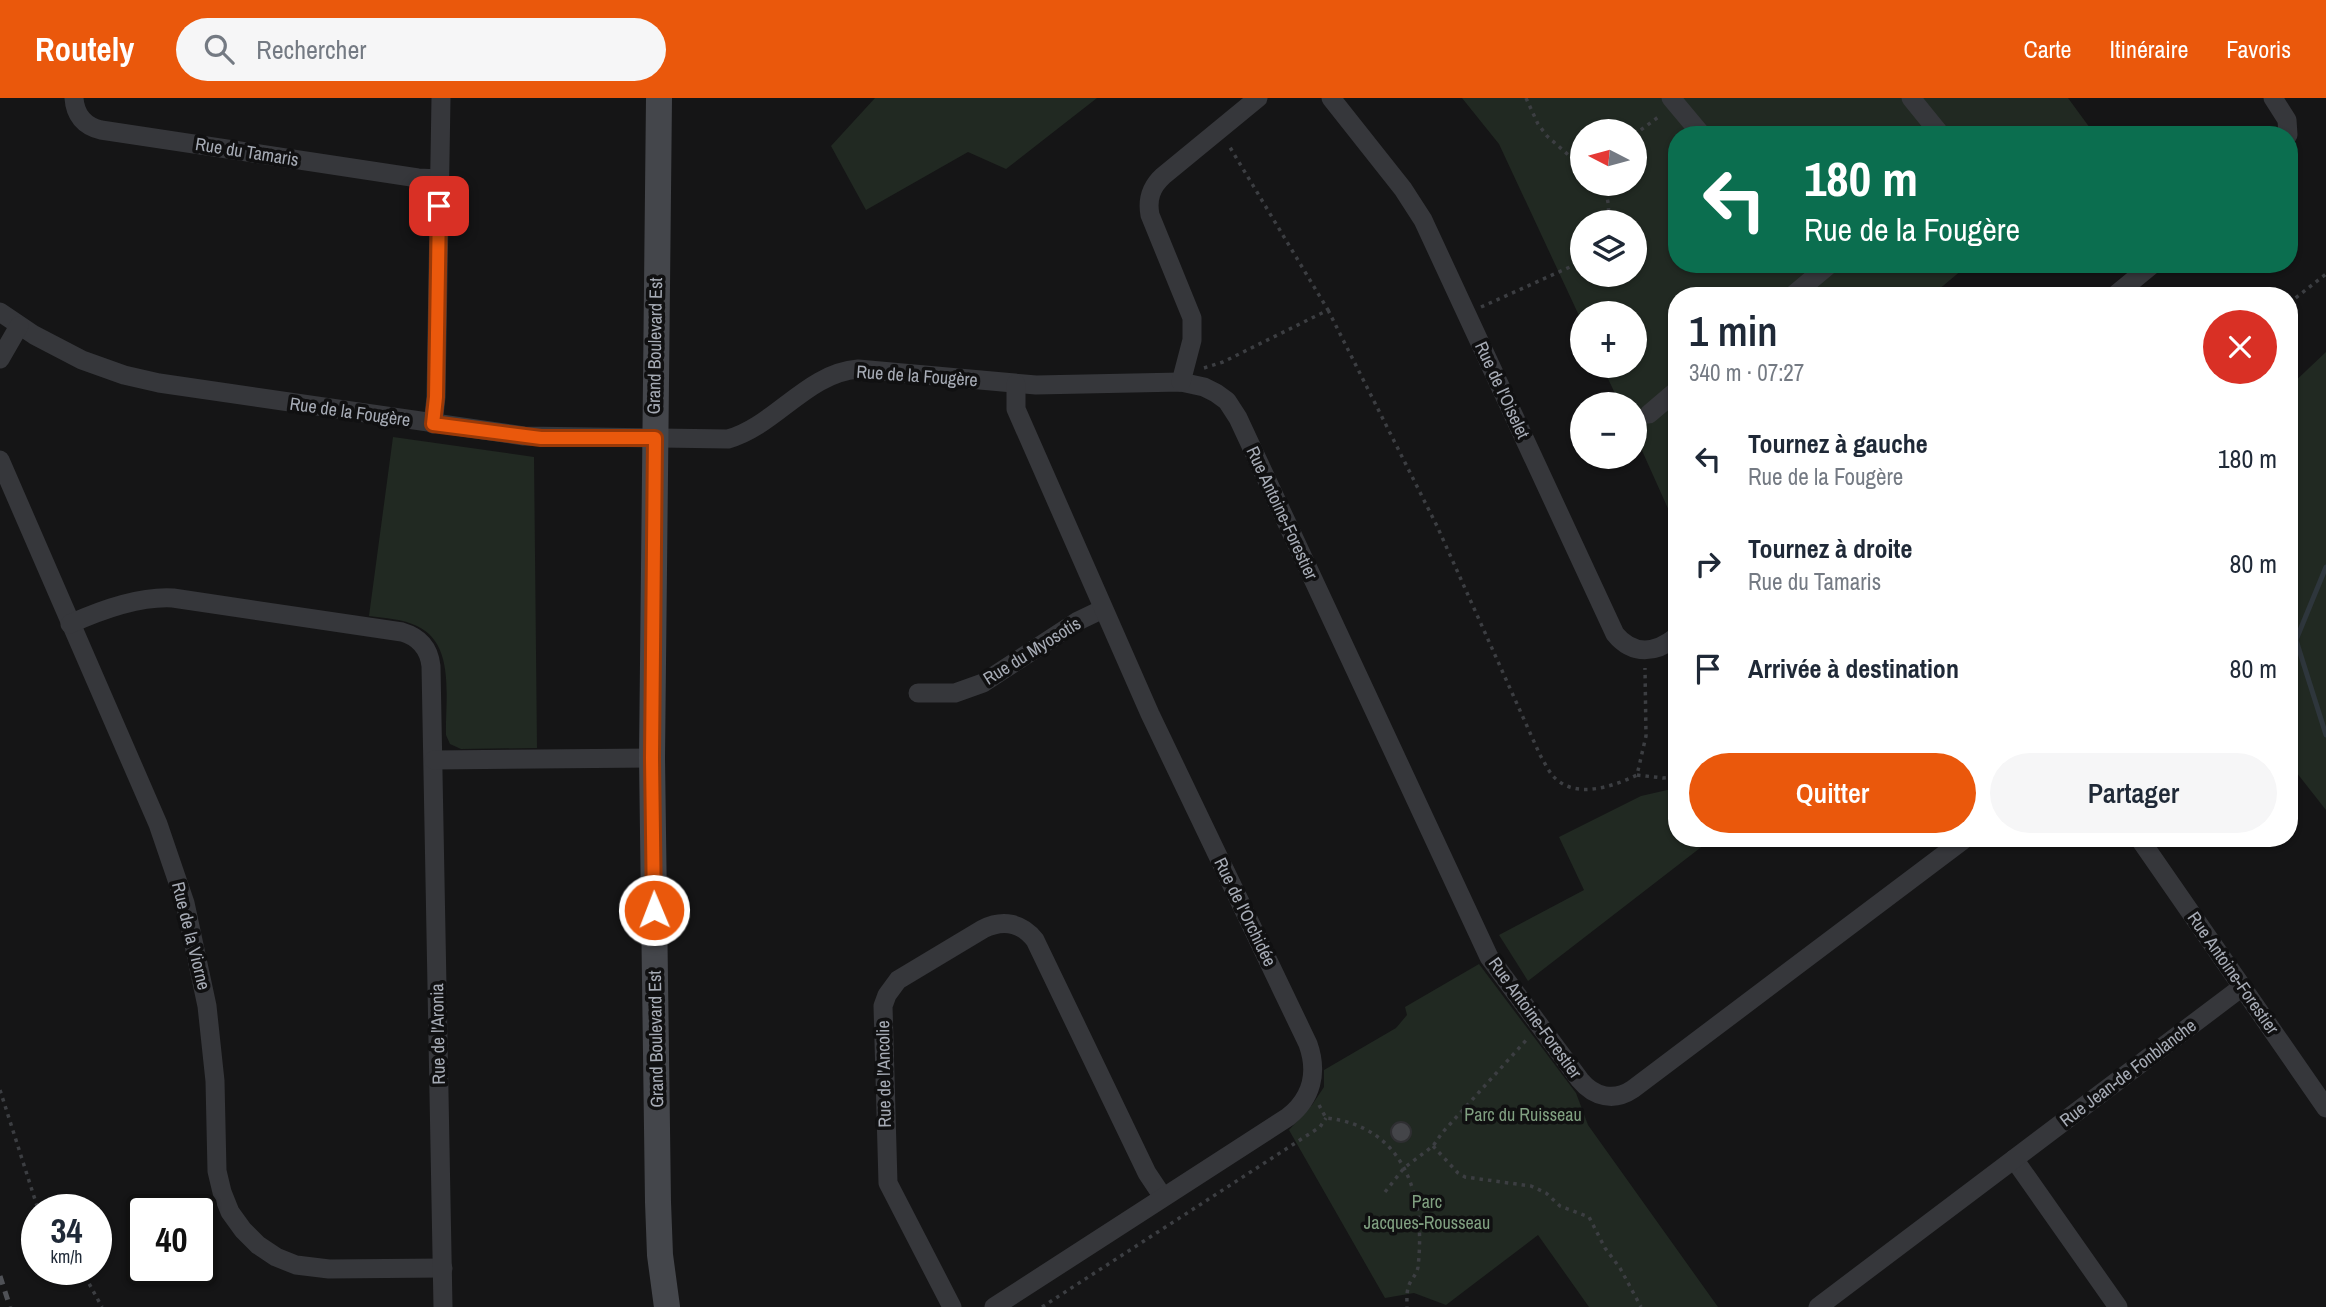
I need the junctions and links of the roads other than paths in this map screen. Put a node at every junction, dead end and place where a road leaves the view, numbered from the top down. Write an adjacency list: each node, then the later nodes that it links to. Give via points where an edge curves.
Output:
1 (74, 98): 12 (street, Rue du Tamaris, via 82,120 101,130)
2 (441, 98): 12 (street)
3 (659, 98): 26 (street, Grand Boulevard Est)
4 (1258, 98): 20 (street, via 1163,176 1150,196 1150,215 1192,318 1191,347)
5 (1331, 98): 30 (street, Rue de l'Oiselet, via 1417,209 1611,628 1629,646 1647,651)
6 (1911, 98): 10 (street)
7 (2273, 98): 11 (street)
8 (1673, 101): 9 (street)
9 (1694, 126)
10 (1934, 126)
11 (2287, 126)
12 (439, 179): 25 (street)
13 (1813, 273): 15 (street)
14 (2142, 273): 16 (street)
15 (1800, 287)
16 (2125, 287)
17 (0, 312): 18 (street, Rue de la Fougère)
18 (19, 326): 19 (street); 25 (street, Rue de la Fougère, via 82,360 143,380)
19 (0, 359)
20 (1181, 383): 21 (street, Rue de la Fougère); 23 (street, Rue de la Fougère, via 1216,393)
21 (1016, 384): 26 (street, Rue de la Fougère, via 850,370 827,378 735,437); 28 (street, Rue de l'Orchidée, via 1016,409)
22 (1668, 398): 24 (street)
23 (1234, 410): 34 (street, Rue Antoine-Forestier, via 1489,957 1589,1090 1605,1097 1628,1093)
24 (1649, 414)
25 (433, 424): 26 (street, Rue de la Fougère, via 541,438)
26 (655, 438): 32 (street, Grand Boulevard Est)
27 (0, 460): 29 (street, Rue de la Viorne)
28 (1103, 609): 31 (street, Rue du Myosotis, via 983,683 955,694); 39 (street, Rue de l'Orchidée, via 1308,1044 1313,1065 1307,1094 1294,1112)
29 (71, 624): 33 (street, Rue de l'Aronia, via 128,604 165,598 408,634 423,643 430,660); 40 (street, Rue de la Viorne, via 158,824 185,903 207,1006 217,1171 230,1212 258,1245 296,1265)
30 (1668, 644)
31 (918, 693)
32 (652, 758): 33 (street); 42 (street, Grand Boulevard Est, via 658,1202)
33 (434, 760): 40 (street, Rue de l'Aronia)
34 (1954, 847)
35 (2145, 847): 36 (street, Rue Antoine-Forestier)
36 (2242, 987): 37 (street, Rue Antoine-Forestier); 38 (street, Rue Jean-de Fonblanche)
37 (2326, 1108)
38 (2014, 1159): 45 (street, Rue Jean-de Fonblanche); 46 (street)
39 (1163, 1197): 43 (street, Rue de l'Ancolie, via 1147,1173 1035,940 1021,927 1008,923 983,929 898,981 883,1006 888,1184); 44 (street, Rue de l'Orchidée)
40 (443, 1268): 41 (street, Rue de l'Aronia)
41 (443, 1307)
42 (667, 1307)
43 (952, 1307)
44 (994, 1307)
45 (1818, 1307)
46 (2118, 1307)

